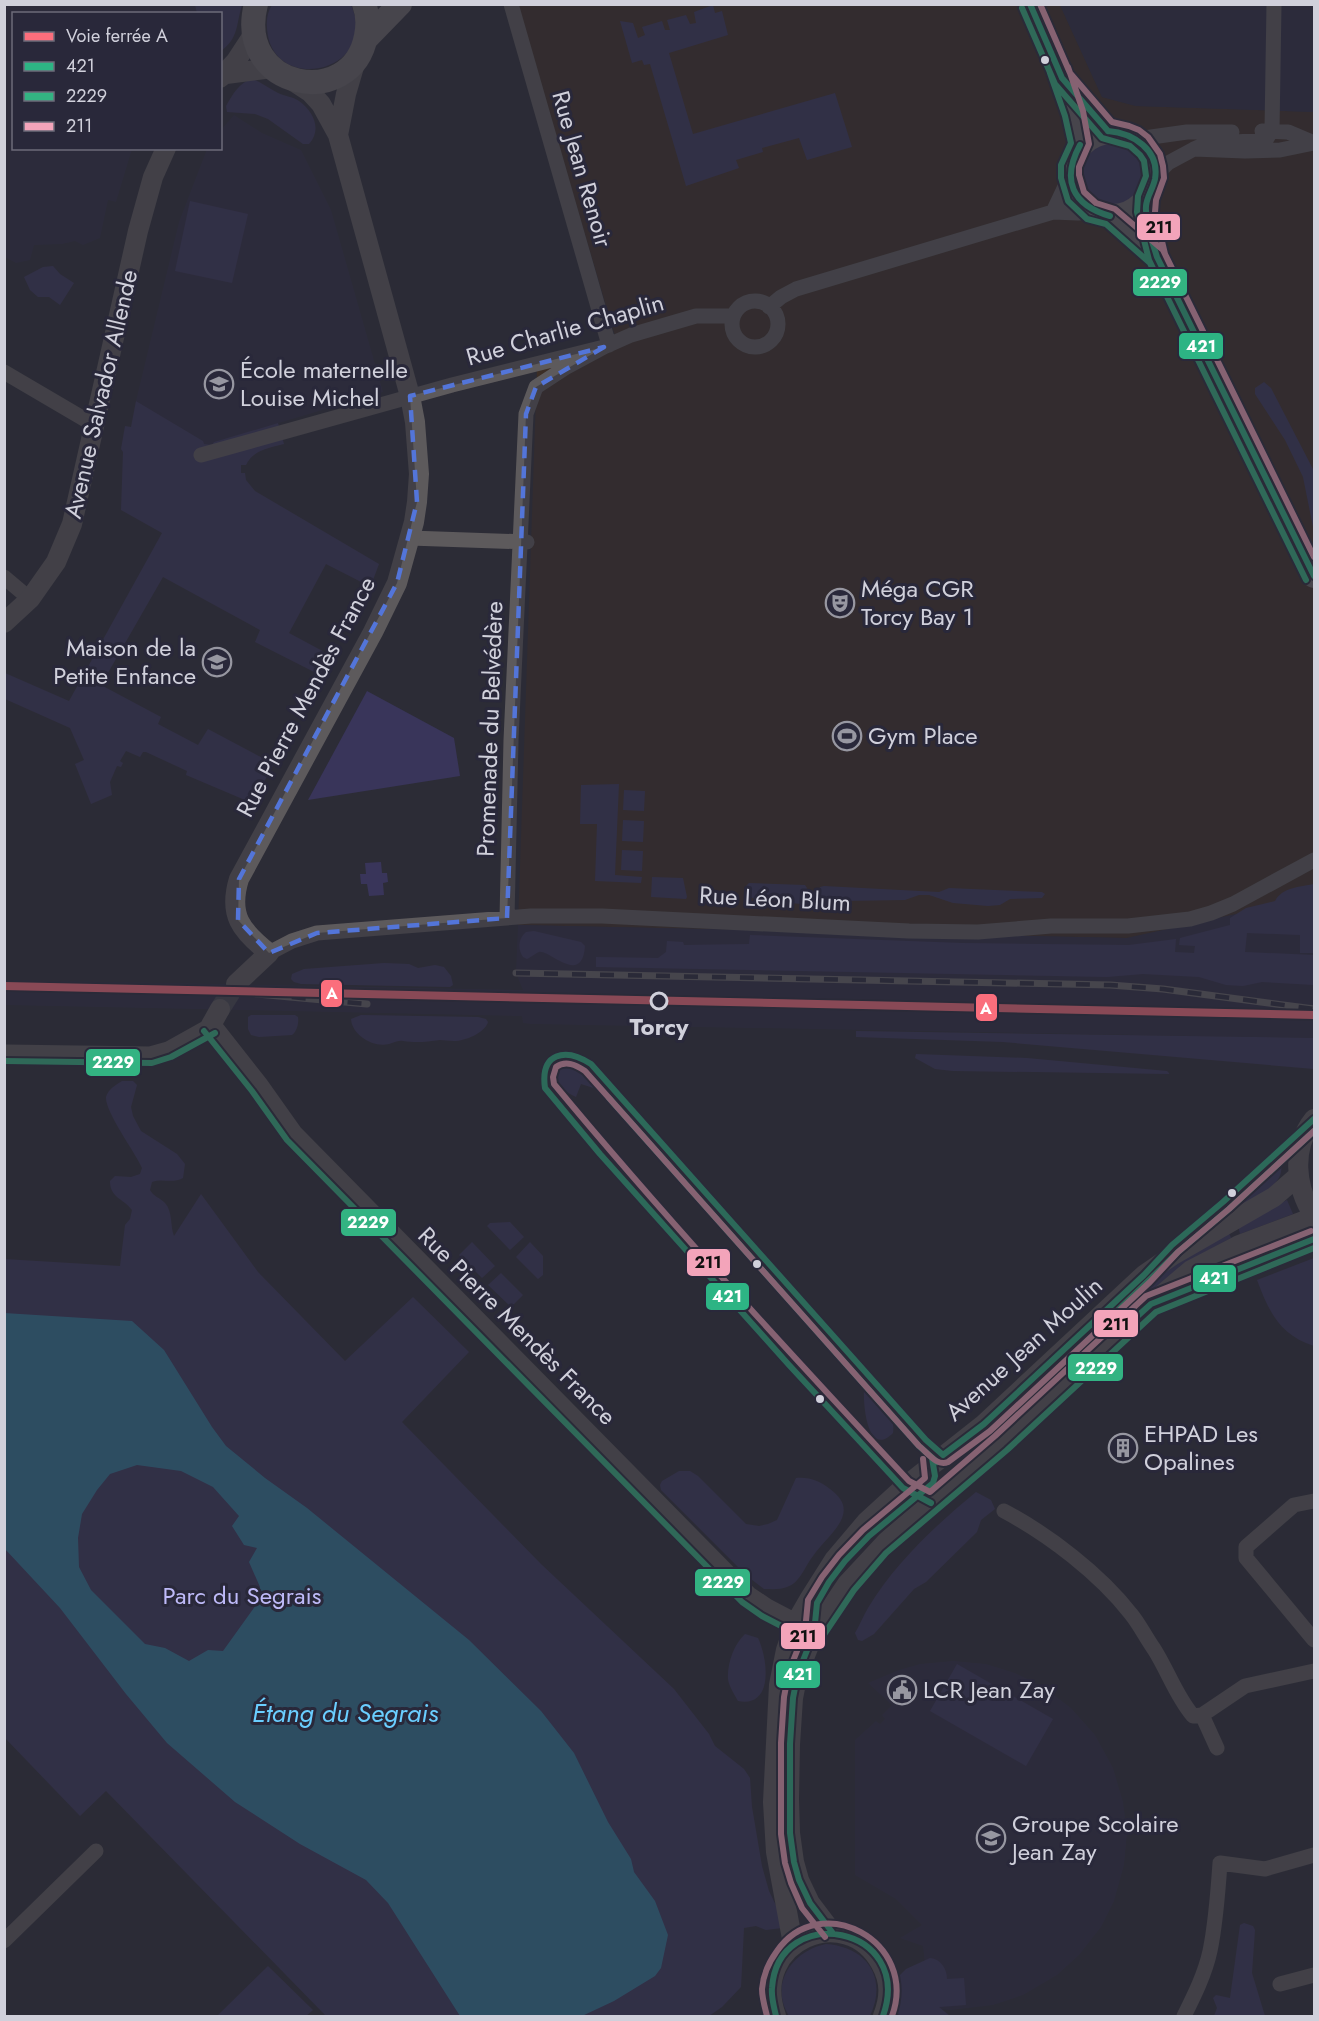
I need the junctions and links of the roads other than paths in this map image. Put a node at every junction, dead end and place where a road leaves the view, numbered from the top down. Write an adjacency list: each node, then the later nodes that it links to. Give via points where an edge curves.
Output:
1 (256, 4): 7 (main road)
2 (364, 4): 8 (main road)
3 (400, 4): 8 (main road)
4 (511, 4): 28 (street, Rue Jean Renoir)
5 (1030, 4): 12 (main road)
6 (1274, 4): 13 (street)
7 (253, 35): 10 (main road, via 260,53); 11 (street)
8 (366, 39): 9 (main road)
9 (356, 60): 10 (main road, via 342,73 326,80 307,82); 15 (street, Rue Pierre Mendès France)
10 (281, 74): 11 (street); 15 (street, Rue Pierre Mendès France, via 310,92)
11 (223, 76)
12 (1062, 78): 14 (main road); 18 (main road)
13 (1272, 130): 16 (street, via 1187,132); 17 (street); 19 (street, via 1266,140 1215,142)
14 (1108, 131): 16 (main road); 18 (main road)
15 (338, 135): 30 (street, Rue Pierre Mendès France)
16 (1137, 139): 22 (main road, via 1151,155)
17 (1314, 143): 19 (street, via 1280,150)
18 (1080, 145): 21 (main road, via 1074,154)
19 (1194, 149): 22 (street, via 1168,163)
20 (165, 150): 31 (street, Avenue Salvador Allende, via 143,210)
21 (1070, 177): 23 (street); 24 (main road, via 1076,197)
22 (1151, 187): 24 (main road, via 1131,212); 25 (main road, via 1149,234)
23 (1053, 212): 24 (street); 26 (street, via 796,289)
24 (1101, 214): 25 (main road)
25 (1157, 257): 35 (main road)
26 (769, 307): 27 (street, via 749,302); 27 (street, via 776,317 777,330 763,346 750,347 738,340 732,328)
27 (733, 316): 28 (street, Rue Charlie Chaplin, via 696,316)
28 (607, 346): 30 (street, Rue Charlie Chaplin); 34 (street, Promenade du Belvédère, via 536,387 524,425)
29 (4, 372): 31 (street)
30 (410, 396): 32 (street, Rue Charlie Chaplin); 33 (street, Rue Pierre Mendès France, via 419,474)
31 (96, 426): 37 (street, Avenue Salvador Allende, via 72,524 56,562)
32 (201, 454)
33 (410, 538): 34 (street); 41 (street, Rue Pierre Mendès France, via 397,583 378,624 239,879 235,902 238,921 250,938)
34 (523, 542): 40 (street, Promenade du Belvédère)
35 (1314, 576)
36 (4, 577): 37 (street)
37 (30, 599): 38 (street, Avenue Salvador Allende)
38 (4, 623)
39 (1314, 860): 40 (street, Rue Léon Blum, via 1210,913 1128,926 1051,926 978,932 602,916)
40 (507, 918): 41 (street, Rue Léon Blum, via 317,933)
41 (269, 952): 42 (street, Rue Léon Blum)
42 (236, 984)
43 (216, 1017): 44 (street, via 168,1049 150,1054); 50 (street, Rue Pierre Mendès France, via 293,1134 748,1596)
44 (4, 1052)
45 (1314, 1119): 46 (street, via 1301,1143)
46 (1298, 1176): 47 (street); 50 (street, Avenue Jean Moulin, via 1274,1197 1144,1275 984,1424 903,1488 867,1521 834,1560)
47 (1314, 1216): 51 (street, via 1218,1254 1168,1288 1001,1443 880,1547 846,1584)
48 (1314, 1501): 52 (street, via 1294,1505 1246,1547 1246,1558)
49 (1005, 1511): 54 (street, via 1035,1527 1066,1552 1131,1614 1183,1705 1192,1716)
50 (795, 1624): 51 (street, Rue Pierre Mendès France); 60 (street, Avenue Jean Moulin, via 779,1685 773,1802 776,1852)
51 (814, 1632): 58 (street, via 793,1698 790,1833 800,1880 810,1903)
52 (1314, 1640)
53 (1314, 1671): 54 (street, via 1245,1686)
54 (1202, 1716): 55 (street)
55 (1217, 1748)
56 (96, 1851): 59 (street)
57 (1314, 1855): 65 (street, via 1265,1869 1220,1863 1209,1953)
58 (832, 1932): 60 (street, via 811,1935); 64 (street, via 856,1938 876,1953 887,1975 889,2000)
59 (4, 1941)
60 (793, 1944): 63 (street, via 778,1960 771,1980 770,2001)
61 (1314, 1975): 62 (street)
62 (1280, 1984)
63 (776, 2016)
64 (883, 2016)
65 (1184, 2016)

